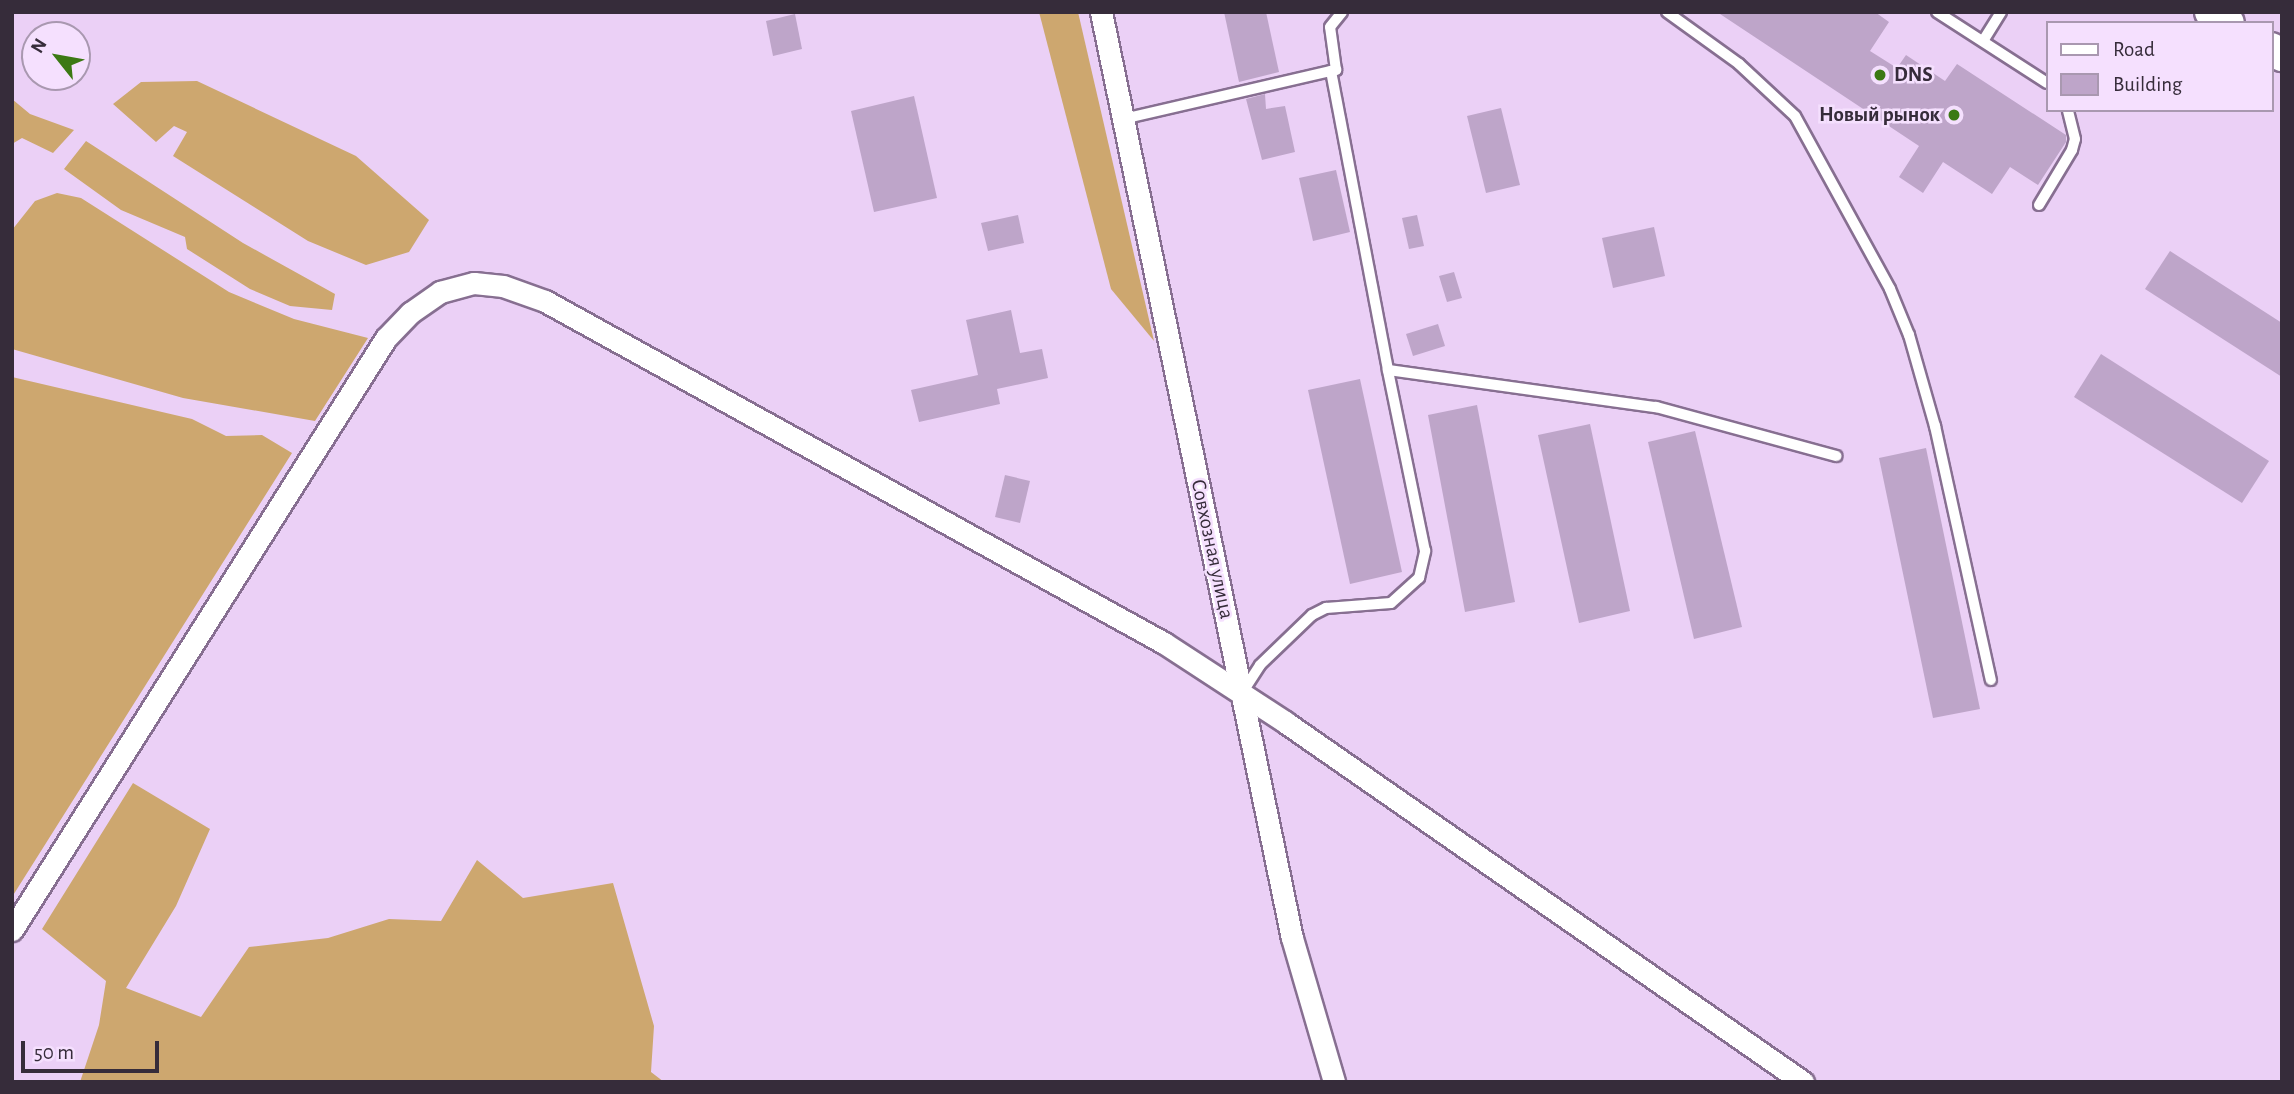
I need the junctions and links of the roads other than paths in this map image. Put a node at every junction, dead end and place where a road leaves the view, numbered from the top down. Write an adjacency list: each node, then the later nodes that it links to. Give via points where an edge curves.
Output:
1 (1101, 12): 10 (street, Совхозная улица)
2 (1342, 12): 7 (lane, via 1330,26 1336,70)
3 (1667, 12): 14 (lane, via 1739,64 1795,116 1890,289 1909,335 1935,426)
4 (1937, 12): 6 (lane)
5 (2001, 12): 6 (lane)
6 (1983, 41): 8 (lane)
7 (1331, 71): 10 (lane); 12 (lane)
8 (2046, 82)
9 (2069, 112): 11 (lane, via 2076,139)
10 (1123, 119): 15 (street, Совхозная улица)
11 (2039, 205)
12 (1388, 370): 13 (lane, via 1656,407); 15 (lane, via 1424,551 1419,578 1391,603 1373,608 1339,606 1312,615 1260,665)
13 (1836, 456)
14 (1991, 680)
15 (1242, 693): 16 (street, via 1125,620 545,301 503,286 474,284 440,292 386,338); 17 (street, Совхозная улица, via 1292,938); 18 (street)
16 (12, 930)
17 (1334, 1082)
18 (1803, 1082)

